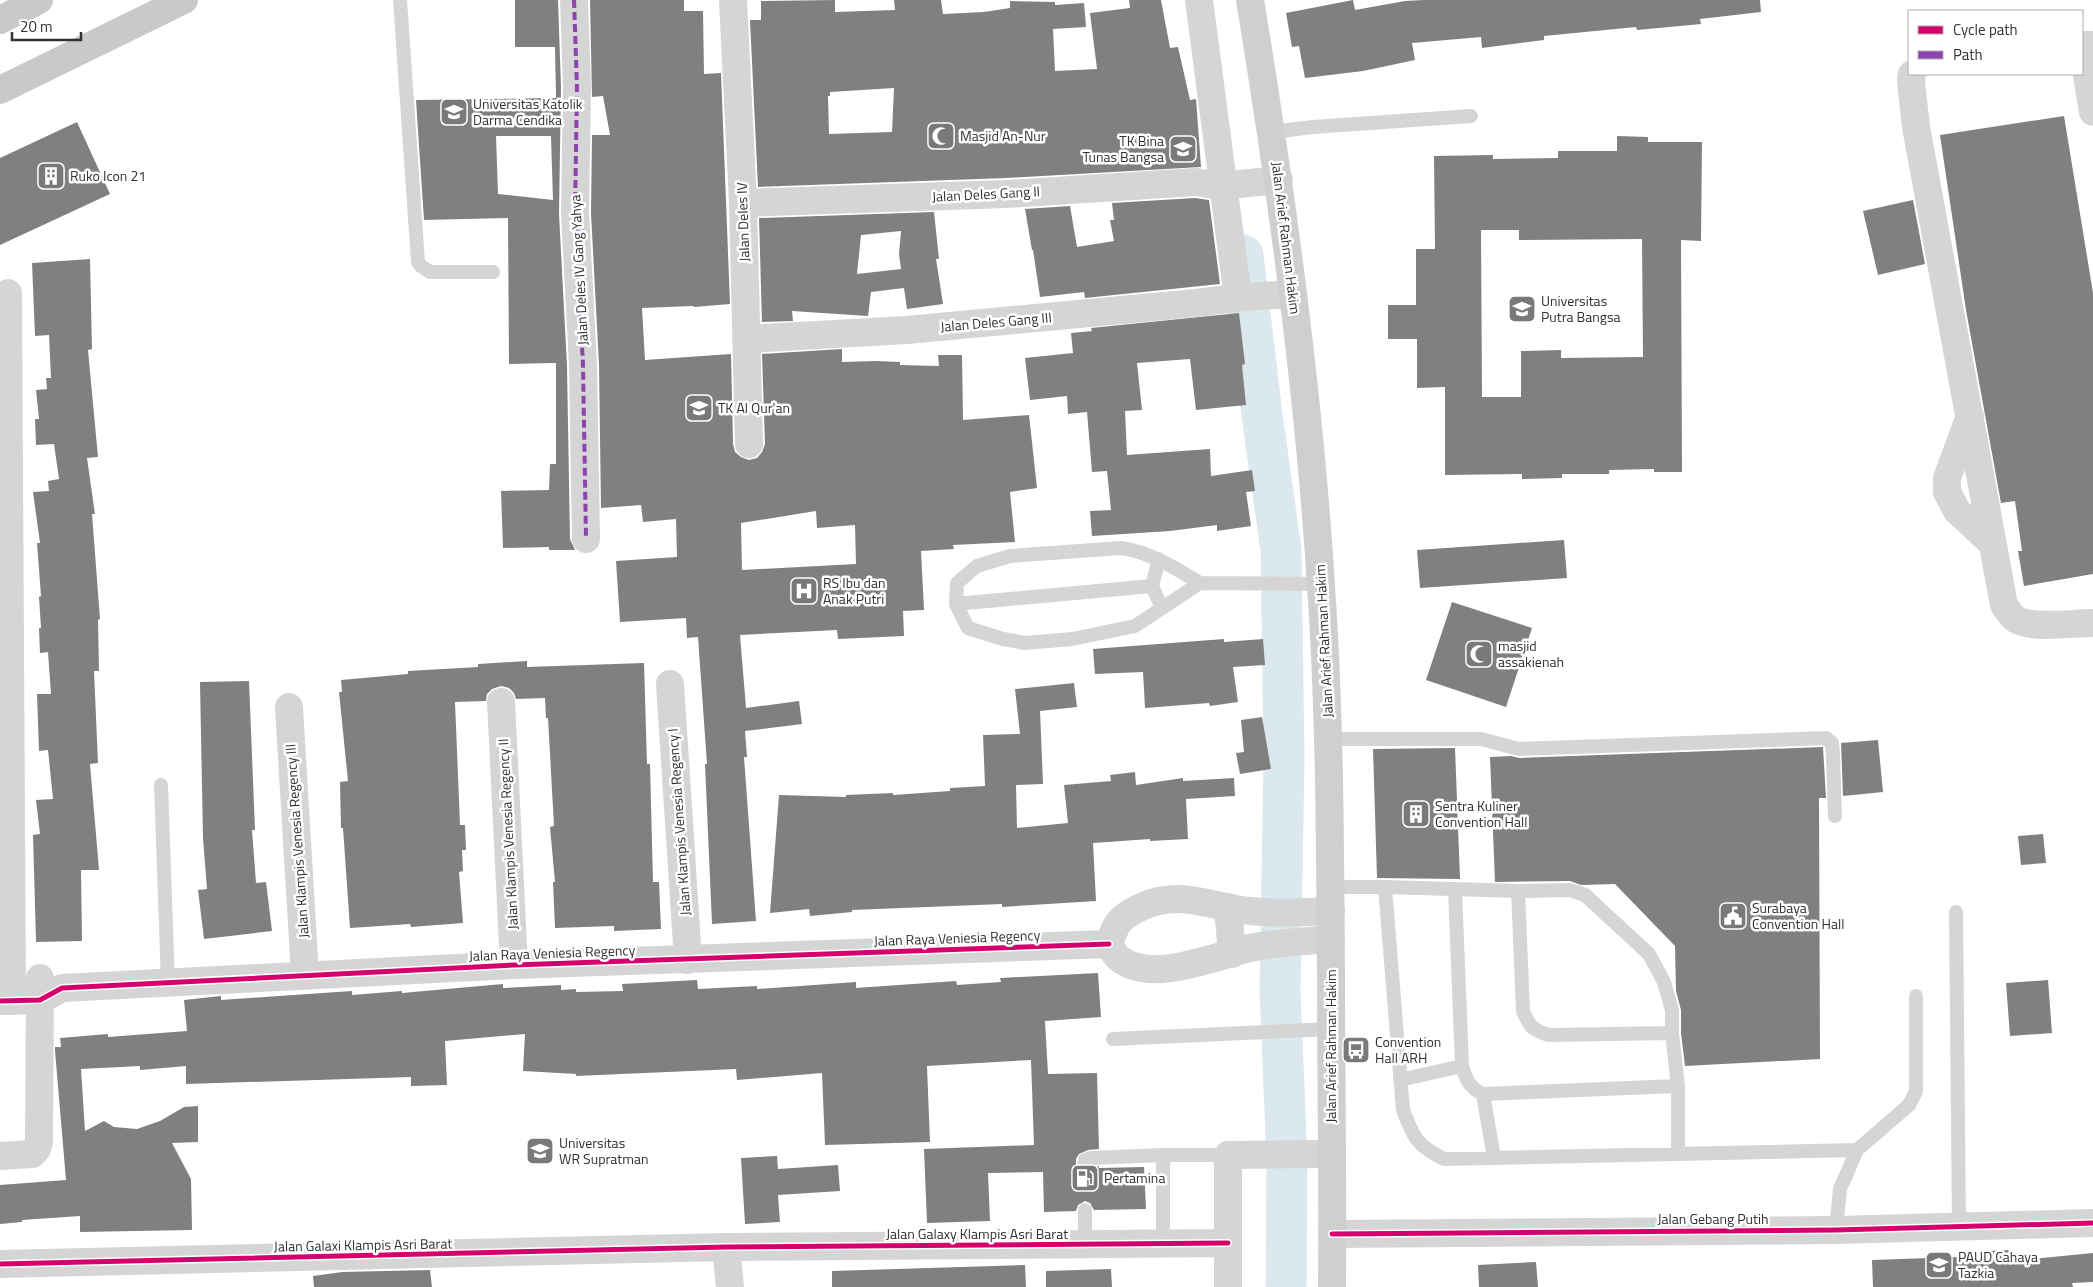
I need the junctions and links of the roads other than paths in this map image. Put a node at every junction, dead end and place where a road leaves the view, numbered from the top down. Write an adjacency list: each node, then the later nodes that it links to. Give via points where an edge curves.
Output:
1 (39, 0): 8 (main road)
2 (184, 0): 11 (main road)
3 (400, 0): 18 (lane, via 418,262 430,272)
4 (574, 0): 24 (street, Jalan Deles IV Gang Yahya, via 577,87 575,213 583,365)
5 (733, 0): 17 (street, Jalan Deles IV)
6 (1199, 0): 16 (street)
7 (1250, 0): 14 (main road, Jalan Arief Rahman Hakim)
8 (0, 20)
9 (2083, 51): 12 (street)
10 (1912, 75): 22 (street, via 1916,127)
11 (0, 90)
12 (2093, 112)
13 (1471, 116): 14 (lane)
14 (1272, 132): 15 (main road, Jalan Arief Rahman Hakim)
15 (1279, 180): 16 (street, Jalan Deles Gang II); 20 (main road, Jalan Arief Rahman Hakim)
16 (1234, 185): 17 (street, Jalan Deles Gang II, via 1196,182 1007,194); 20 (street)
17 (743, 203): 21 (street, Jalan Deles IV)
18 (493, 272)
19 (8, 293): 52 (street)
20 (1261, 296): 21 (street, Jalan Deles Gang III, via 907,330); 28 (main road, Jalan Arief Rahman Hakim, via 1311,453)
21 (746, 339): 23 (street, Jalan Deles IV)
22 (1970, 414): 25 (street); 25 (street, via 1947,478 1948,492 1957,511)
23 (749, 444)
24 (586, 540)
25 (1993, 544): 32 (street, via 2004,604 2016,620 2042,624)
26 (1159, 559): 27 (lane); 29 (lane); 30 (lane, via 1121,548 1010,556 976,566 956,583)
27 (1200, 583): 28 (lane); 31 (lane)
28 (1308, 584): 36 (main road, Jalan Arief Rahman Hakim)
29 (1152, 586): 30 (lane); 31 (lane)
30 (956, 604): 31 (lane, via 968,628 1025,643 1072,639 1135,626)
31 (1162, 608)
32 (2093, 623)
33 (670, 684): 48 (street, Jalan Klampis Venesia Regency I)
34 (501, 702): 49 (street, Jalan Klampis Venesia Regency II)
35 (288, 707): 50 (street, Jalan Klampis Venesia Regency III)
36 (1329, 739): 38 (lane, via 1481,739 1519,749 1826,738 1832,744); 42 (main road, Jalan Arief Rahman Hakim)
37 (161, 785): 51 (lane)
38 (1835, 816)
39 (1386, 887): 40 (lane); 42 (lane); 59 (lane)
40 (1455, 889): 41 (lane); 58 (lane)
41 (1518, 891): 56 (lane, via 1570,890 1585,895 1649,954 1664,982 1672,1010); 56 (lane, via 1523,1011 1535,1031 1549,1035)
42 (1331, 899): 43 (street, via 1294,912); 45 (main road, Jalan Arief Rahman Hakim)
43 (1240, 909): 46 (street, via 1174,898 1151,902 1125,915 1116,924); 47 (street)
44 (1956, 912): 72 (lane)
45 (1331, 938): 47 (street); 55 (main road, Jalan Arief Rahman Hakim)
46 (1108, 944): 47 (street, via 1119,959 1136,967 1159,969); 48 (street, Jalan Raya Veniesia Regency)
47 (1242, 951)
48 (688, 960): 49 (street, Jalan Raya Veniesia Regency)
49 (514, 965): 50 (street, Jalan Raya Veniesia Regency)
50 (305, 975): 51 (street, Jalan Raya Veniesia Regency)
51 (168, 983): 53 (street, Jalan Raya Veniesia Regency)
52 (6, 988): 53 (street, Jalan Raya Veniesia Regency)
53 (47, 989): 67 (street, via 37,1149 32,1154)
54 (1916, 996): 62 (lane, via 1916,1091 1909,1106)
55 (1331, 1029): 57 (lane); 64 (main road, Jalan Arief Rahman Hakim)
56 (1672, 1033): 60 (lane)
57 (1113, 1039)
58 (1462, 1066): 59 (lane); 61 (lane, via 1466,1080)
59 (1400, 1080): 68 (lane, via 1402,1110 1413,1136 1426,1150 1444,1159)
60 (1678, 1086): 61 (lane); 63 (lane)
61 (1483, 1094): 68 (lane)
62 (1857, 1150): 63 (lane); 73 (lane, via 1840,1189)
63 (1678, 1153): 68 (lane)
64 (1322, 1154): 66 (street); 74 (main road, Jalan Arief Rahman Hakim)
65 (1163, 1155): 66 (lane); 69 (lane, via 1091,1158 1085,1160); 76 (lane)
66 (1228, 1155): 75 (street)
67 (0, 1156)
68 (1494, 1158)
69 (1084, 1169)
70 (1085, 1210): 77 (lane)
71 (2093, 1222): 72 (street, Jalan Gebang Putih)
72 (1959, 1226): 73 (street, Jalan Gebang Putih)
73 (1836, 1230): 74 (street, Jalan Gebang Putih)
74 (1332, 1234): 82 (main road, Jalan Arief Rahman Hakim)
75 (1228, 1243): 76 (street, Jalan Galaxy Klampis Asri Barat); 81 (street)
76 (1163, 1244): 77 (street, Jalan Galaxy Klampis Asri Barat)
77 (1085, 1245): 78 (street, Jalan Galaxy Klampis Asri Barat)
78 (726, 1247): 79 (street, Jalan Galaxi Klampis Asri Barat); 80 (street)
79 (0, 1264)
80 (730, 1287)
81 (1228, 1287)
82 (1332, 1287)

